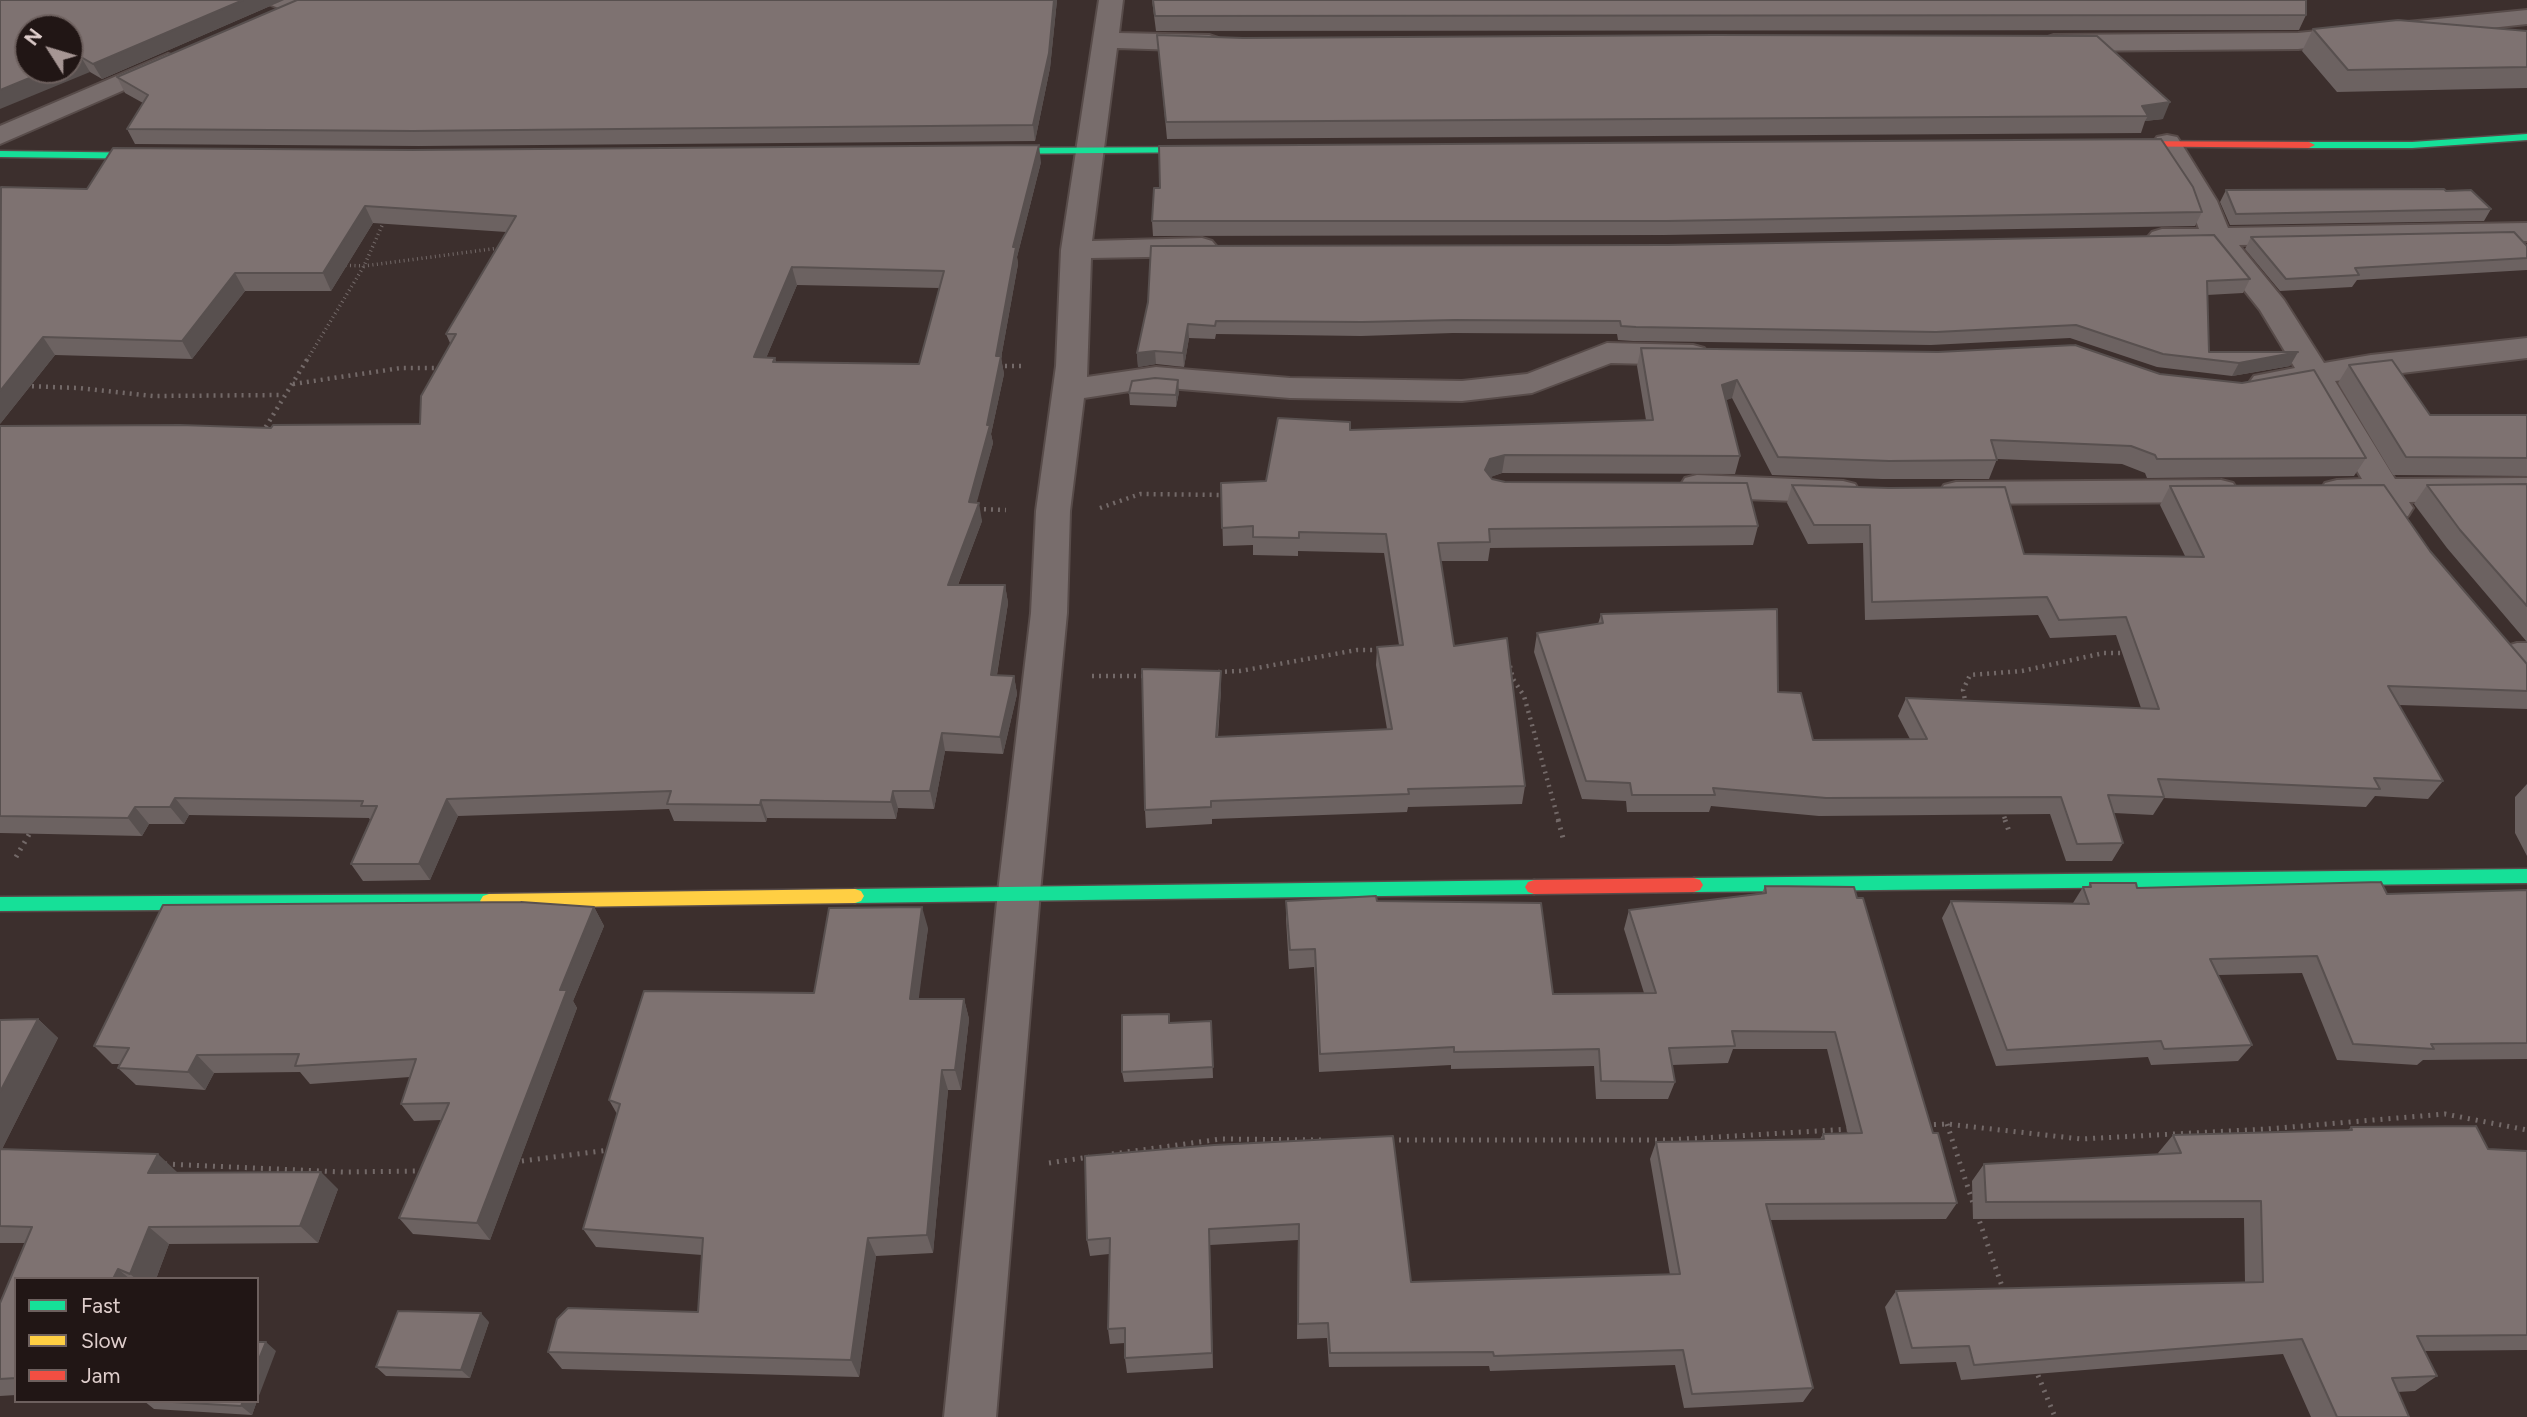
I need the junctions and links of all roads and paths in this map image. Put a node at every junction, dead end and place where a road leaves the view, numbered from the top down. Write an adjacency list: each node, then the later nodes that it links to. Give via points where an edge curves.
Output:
1 (1111, 0): 3 (street)
2 (2527, 17): 4 (street, via 2298,41)
3 (1107, 40): 5 (street); 13 (street)
4 (2026, 43)
5 (1230, 44)
6 (191, 52): 7 (street)
7 (0, 136)
8 (2527, 137): 10 (street, via 2412,145)
9 (2098, 144): 10 (street)
10 (2167, 144): 18 (street, via 2203,201)
11 (1226, 149): 13 (street)
12 (979, 151): 13 (street)
13 (1088, 151): 22 (street)
14 (0, 154): 15 (street)
15 (174, 156)
16 (390, 209): 24 (path)
17 (2527, 232): 18 (street)
18 (2216, 236): 19 (street); 29 (street, via 2273,306)
19 (2135, 238)
20 (502, 248): 24 (path)
21 (1227, 248): 22 (street)
22 (1076, 250): 30 (street)
23 (338, 265): 24 (path)
24 (364, 266): 31 (path)
25 (2527, 348): 29 (street)
26 (1725, 356): 30 (street, via 1607,352 1532,383 1462,391 1290,388 1156,377)
27 (991, 366): 30 (path)
28 (453, 368): 31 (path, via 401,368)
29 (2316, 375): 33 (street); 40 (street)
30 (1071, 378): 45 (street)
31 (292, 384): 34 (path)
32 (13, 386): 34 (path, via 153,396)
33 (2232, 388)
34 (283, 395): 35 (path)
35 (258, 439)
36 (1664, 486): 41 (street)
37 (2527, 489): 40 (street)
38 (2248, 491): 42 (street)
39 (2302, 491): 40 (street)
40 (2383, 491): 46 (street)
41 (1868, 492)
42 (1921, 493)
43 (1238, 495): 45 (path, via 1140,494)
44 (970, 509): 45 (path)
45 (1053, 518): 52 (street)
46 (2416, 536)
47 (1395, 650): 50 (path, via 1357,650)
48 (2130, 653): 53 (path, via 2104,653 2022,671 1970,675 1963,690)
49 (1504, 658): 59 (path, via 1524,696)
50 (1215, 672)
51 (1152, 676): 52 (path)
52 (1041, 677): 60 (street)
53 (1969, 717)
54 (2000, 806): 58 (path)
55 (33, 826): 56 (path)
56 (13, 861)
57 (2527, 876): 58 (street)
58 (2027, 881): 59 (street)
59 (1576, 886): 60 (street)
60 (1019, 892): 61 (street, via 728,900); 71 (street)
61 (0, 904)
62 (1947, 1124): 63 (path); 65 (path, via 2081,1139 2445,1114); 73 (path)
63 (1920, 1125)
64 (1864, 1129): 67 (path, via 1668,1140)
65 (2527, 1130)
66 (1333, 1140): 71 (path, via 1221,1139)
67 (1389, 1140)
68 (615, 1149): 69 (path)
69 (504, 1163)
70 (163, 1164): 72 (path)
71 (994, 1170): 75 (street)
72 (436, 1171)
73 (2009, 1304)
74 (2029, 1354): 76 (path)
75 (970, 1417)
76 (2055, 1417)

